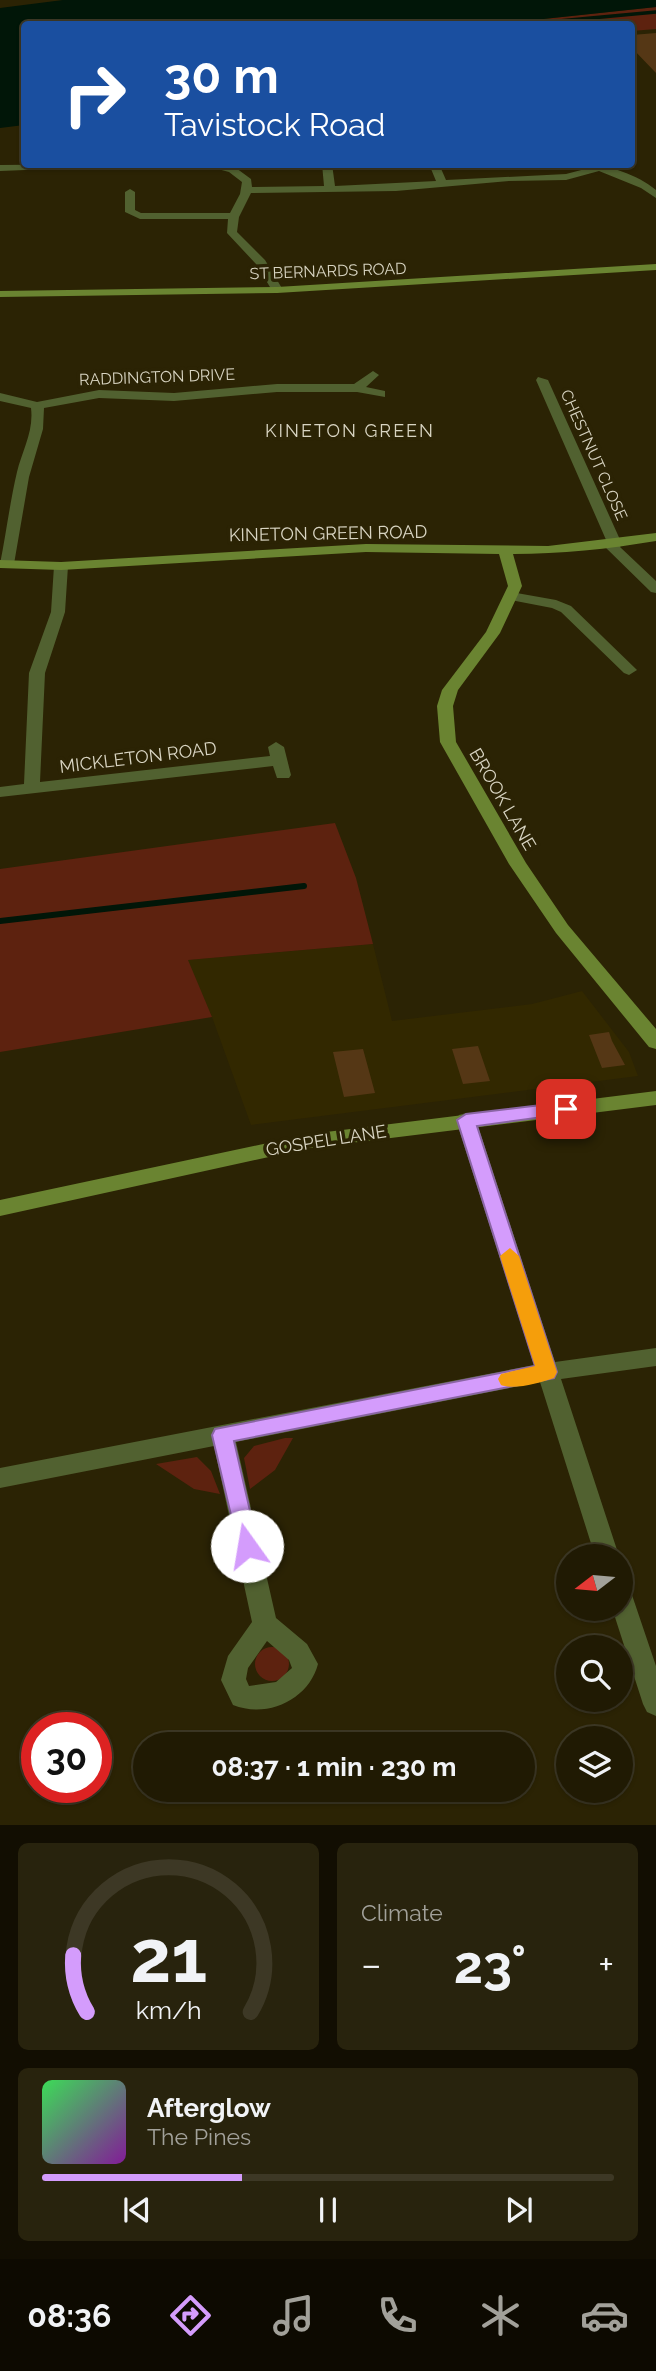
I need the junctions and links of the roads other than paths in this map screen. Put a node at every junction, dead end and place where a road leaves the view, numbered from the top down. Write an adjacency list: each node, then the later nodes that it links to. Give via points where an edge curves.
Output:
1 (21, 167): 2 (street)
2 (0, 168)
3 (224, 168): 10 (street, via 240,174 247,181)
4 (327, 168): 9 (street)
5 (436, 168): 8 (street)
6 (589, 168): 8 (street, via 566,177)
7 (595, 168): 11 (street)
8 (442, 183): 9 (street)
9 (330, 189): 10 (street)
10 (247, 190): 13 (street)
11 (654, 191)
12 (113, 200): 13 (street, via 130,196 130,212 140,216)
13 (232, 216): 15 (street, via 236,241 261,262)
14 (656, 267): 15 (street, ST BERNARDS ROAD)
15 (277, 290): 16 (street, ST BERNARDS ROAD)
16 (0, 294)
17 (373, 375): 19 (street)
18 (542, 380): 24 (street, CHESTNUT CLOSE)
19 (357, 388): 20 (street, RADDINGTON DRIVE); 22 (street, RADDINGTON DRIVE, via 277,388 184,397 99,394)
20 (381, 394)
21 (0, 397): 22 (street)
22 (37, 406): 26 (street, via 38,425 25,466 18,519)
23 (656, 537): 24 (street, KINETON GREEN ROAD)
24 (612, 544): 25 (street, KINETON GREEN ROAD); 28 (street)
25 (505, 551): 27 (street, KINETON GREEN ROAD, via 354,548); 29 (street, via 515,586)
26 (3, 564): 27 (street, KINETON GREEN ROAD)
27 (61, 566): 32 (street, via 58,612 37,673)
28 (656, 589)
29 (511, 597): 30 (street, via 566,609); 34 (street, BROOK LANE, via 476,659 450,690 445,706 448,742 562,929)
30 (629, 670)
31 (279, 760): 32 (street, MICKLETON ROAD)
32 (32, 788): 33 (street, MICKLETON ROAD)
33 (0, 792)
34 (656, 1042)
35 (656, 1098): 36 (street, GOSPEL LANE)
36 (466, 1120): 37 (street, GOSPEL LANE, via 270,1149); 39 (street)
37 (0, 1208)
38 (656, 1357): 39 (street)
39 (547, 1372): 40 (street); 42 (street)
40 (223, 1435): 41 (street); 44 (street)
41 (0, 1478)
42 (603, 1544)
43 (629, 1621): 45 (street)
44 (265, 1623)
45 (656, 1704)

